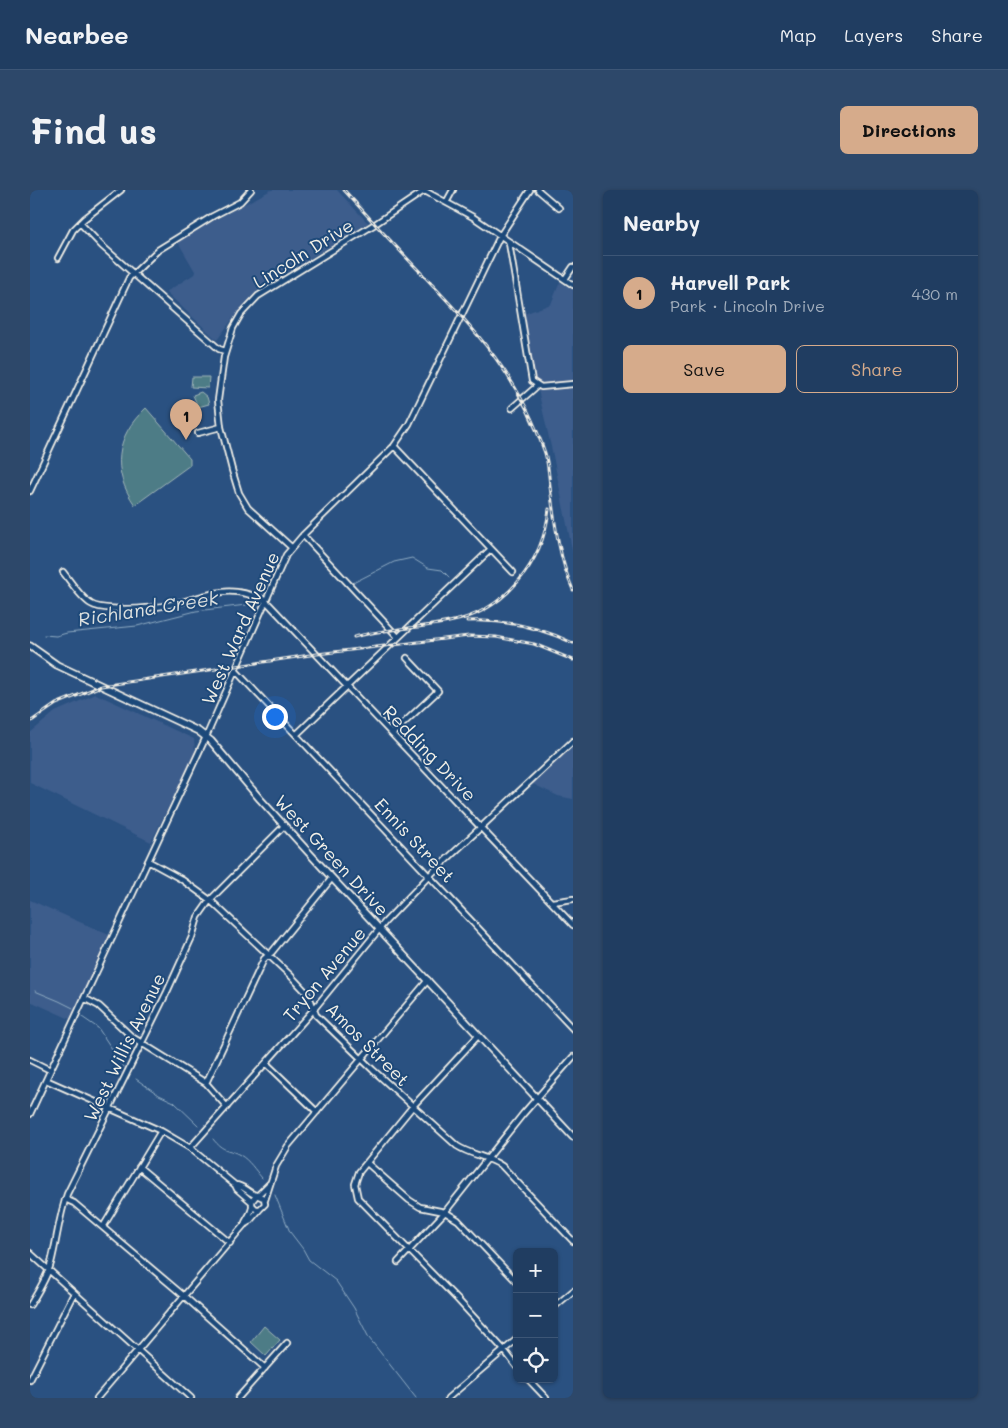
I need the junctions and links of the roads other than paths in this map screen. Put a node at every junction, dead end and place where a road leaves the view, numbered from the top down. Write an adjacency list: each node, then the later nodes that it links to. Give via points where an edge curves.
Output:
1 (121, 190): 9 (street)
2 (251, 190): 14 (street, via 240,202 158,250)
3 (424, 190): 7 (street); 17 (street, Lincoln Drive, via 258,296 237,321)
4 (453, 190): 7 (street)
5 (530, 190): 10 (street, West Ward Avenue)
6 (538, 190): 8 (street)
7 (446, 201): 10 (street)
8 (559, 208)
9 (80, 223): 12 (street); 14 (street)
10 (500, 236): 11 (street); 23 (street, West Ward Avenue, via 416,410)
11 (510, 243): 15 (street); 19 (street, via 530,376)
12 (58, 258)
13 (573, 267): 15 (street)
14 (134, 273): 17 (street, via 219,349); 24 (street, via 124,288)
15 (565, 279): 16 (street)
16 (573, 285)
17 (225, 350): 21 (street, Lincoln Drive, via 218,400)
18 (573, 384): 19 (street)
19 (537, 386): 20 (street)
20 (512, 408)
21 (221, 427): 22 (street); 26 (street, Lincoln Drive, via 243,501)
22 (198, 433)
23 (394, 446): 25 (street, West Ward Avenue); 27 (street)
24 (30, 492)
25 (303, 535): 26 (street, West Ward Avenue); 31 (street)
26 (291, 547): 30 (street, West Ward Avenue)
27 (491, 549): 29 (street); 31 (street)
28 (63, 572): 30 (street, via 90,604 98,607 156,608 218,592 236,591)
29 (513, 572)
30 (266, 601): 34 (street, West Ward Avenue); 35 (street, Redding Drive)
31 (398, 637): 35 (street)
32 (30, 646): 38 (main road, West Green Drive, via 57,665)
33 (407, 658): 37 (street, via 438,691)
34 (236, 671): 36 (street, Ennis Street); 38 (street, West Ward Avenue)
35 (347, 686): 36 (street); 37 (street, Redding Drive)
36 (297, 734): 43 (street, Ennis Street)
37 (392, 734): 41 (street, Redding Drive)
38 (206, 737): 40 (main road, West Green Drive); 42 (street, West Ward Avenue)
39 (573, 742): 41 (street, Tryon Avenue)
40 (284, 826): 44 (main road, West Green Drive); 46 (street, West Willis Avenue)
41 (481, 827): 43 (street, Tryon Avenue); 47 (street, Redding Drive)
42 (148, 861): 46 (street, Amos Street); 52 (street, West Ward Avenue)
43 (430, 875): 49 (street, Tryon Avenue); 54 (street, Ennis Street)
44 (332, 878): 49 (main road, West Green Drive); 50 (street)
45 (573, 899): 47 (street)
46 (210, 900): 50 (street, Amos Street); 56 (street, West Willis Avenue, via 198,917 189,944)
47 (552, 902): 48 (street, Redding Drive)
48 (573, 925)
49 (379, 929): 51 (main road, West Green Drive); 53 (street, Tryon Avenue)
50 (268, 955): 53 (street, Amos Street, via 305,991); 63 (street)
51 (428, 980): 55 (main road, West Green Drive); 59 (street)
52 (84, 998): 56 (street, via 99,1006 124,1031); 61 (street, West Ward Avenue)
53 (314, 1009): 59 (street, Amos Street, via 316,1015); 60 (street, Tryon Avenue)
54 (573, 1028)
55 (478, 1036): 64 (main road, West Green Drive); 65 (street)
56 (142, 1043): 63 (street); 66 (street, West Willis Avenue)
57 (573, 1057): 64 (street)
58 (30, 1060): 61 (street)
59 (362, 1060): 65 (street, Amos Street); 68 (street)
60 (266, 1064): 67 (street, Tryon Avenue); 68 (street)
61 (50, 1070): 62 (street, West Ward Avenue)
62 (46, 1080): 66 (street); 69 (street, West Ward Avenue)
63 (206, 1083): 67 (street)
64 (537, 1098): 71 (main road, West Green Drive); 73 (street)
65 (413, 1106): 73 (street, Amos Street, via 457,1146); 74 (street)
66 (110, 1107): 70 (street); 79 (street, West Willis Avenue)
67 (227, 1107): 72 (street, Tryon Avenue)
68 (317, 1112): 76 (street, via 288,1146)
69 (30, 1114)
70 (161, 1131): 72 (street); 75 (street)
71 (573, 1137)
72 (190, 1148): 77 (street)
73 (488, 1158): 83 (street); 86 (street, Amos Street, via 502,1166)
74 (367, 1163): 83 (street, via 420,1207); 88 (street, via 356,1178 358,1197)
75 (139, 1167): 85 (street); 87 (street)
76 (270, 1183): 78 (street); 80 (street)
77 (235, 1185): 78 (street); 81 (street)
78 (257, 1196): 80 (street); 81 (street)
79 (66, 1199): 85 (street); 91 (street, West Willis Avenue)
80 (265, 1200): 82 (street)
81 (252, 1204): 82 (street); 84 (street)
82 (260, 1209): 84 (street)
83 (445, 1212): 88 (street); 92 (street, via 463,1225)
84 (244, 1225): 87 (street)
85 (103, 1227): 95 (street)
86 (573, 1241)
87 (230, 1244): 95 (street)
88 (410, 1250): 90 (street); 101 (street)
89 (30, 1253): 91 (street)
90 (398, 1262)
91 (48, 1270): 94 (street); 97 (street, West Willis Avenue)
92 (513, 1278)
93 (573, 1290): 96 (street)
94 (74, 1292): 100 (street); 104 (street)
95 (184, 1296): 100 (street); 103 (street)
96 (558, 1303)
97 (30, 1305)
98 (513, 1342): 101 (street)
99 (287, 1343): 103 (street)
100 (138, 1350): 106 (street); 107 (street)
101 (504, 1350): 102 (street); 109 (street)
102 (513, 1361)
103 (265, 1368): 108 (street)
104 (30, 1380)
105 (532, 1383): 110 (street)
106 (97, 1398)
107 (191, 1398)
108 (238, 1398)
109 (448, 1398)
110 (546, 1398)

